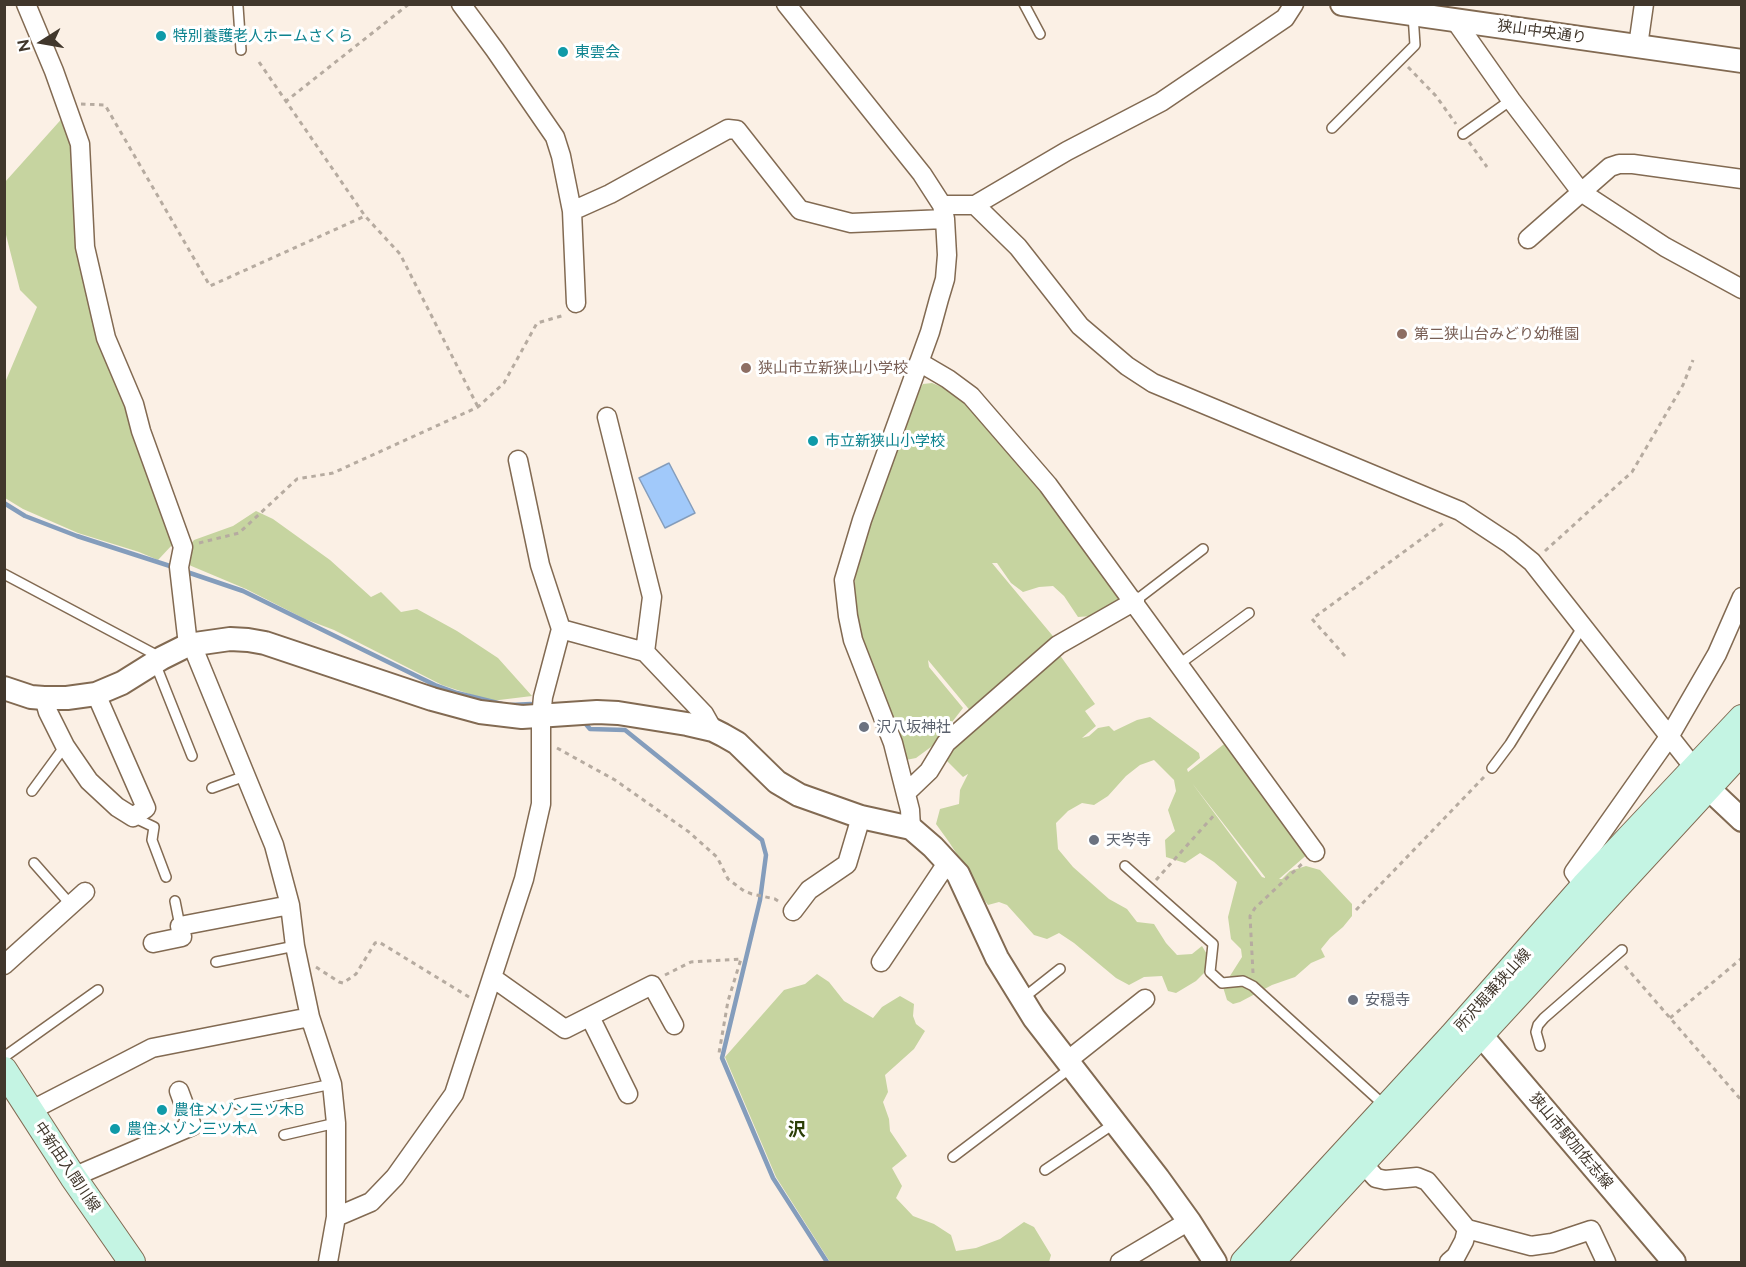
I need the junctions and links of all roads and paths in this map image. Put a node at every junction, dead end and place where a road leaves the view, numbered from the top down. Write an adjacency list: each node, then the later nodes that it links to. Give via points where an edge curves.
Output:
1 (26, 4): 20 (street)
2 (409, 4): 19 (path)
3 (461, 4): 27 (street, via 555,137)
4 (1024, 4): 12 (lane)
5 (1294, 4): 26 (street, via 1285,18 1161,102 1066,151)
6 (1342, 4): 11 (street, 狭山中央通り)
7 (1644, 4): 13 (street)
8 (786, 5): 28 (street, via 922,174)
9 (238, 6): 14 (lane)
10 (1455, 12): 11 (street, 狭山中央通り); 13 (street, 狭山中央通り); 18 (street)
11 (1413, 14): 15 (lane, via 1415,45)
12 (1040, 34)
13 (1638, 46): 16 (street, 狭山中央通り)
14 (241, 50)
15 (1401, 60): 21 (lane); 22 (path, via 1436,96)
16 (1742, 61)
17 (258, 62): 19 (path)
18 (1511, 100): 22 (lane); 25 (street)
19 (285, 102): 29 (path)
20 (66, 104): 29 (path, via 105,105 210,286); 39 (street, via 80,144 85,247 106,338 134,404)
21 (1332, 128)
22 (1463, 134): 23 (path)
23 (1487, 167)
24 (1742, 179): 25 (street, via 1619,164)
25 (1581, 192): 30 (street); 31 (street, via 1665,247)
26 (975, 205): 28 (street); 38 (street, via 1018,247 1080,326 1153,383)
27 (572, 210): 28 (street, via 610,194 728,129 737,130 800,210 851,223); 32 (street)
28 (944, 212): 34 (street, via 945,279)
29 (364, 216): 35 (path, via 400,254)
30 (1528, 239)
31 (1742, 289)
32 (576, 303): 35 (path, via 573,312 537,323 504,383)
33 (1693, 360): 41 (path, via 1683,385 1632,472)
34 (919, 362): 44 (street, via 971,396 1048,485); 69 (street, via 844,580 853,640 893,743)
35 (478, 407): 39 (path, via 333,473 297,478 239,533)
36 (607, 417): 49 (street, via 652,597)
37 (518, 460): 47 (street, via 540,565)
38 (1460, 512): 41 (street); 50 (path, via 1312,619)
39 (183, 547): 48 (street, via 179,567)
40 (1203, 549): 44 (lane)
41 (1532, 562): 46 (street)
42 (4, 574): 51 (lane)
43 (1742, 597): 59 (street, via 1716,654)
44 (1135, 601): 52 (street); 69 (street, via 1058,645 946,742 929,771)
45 (1250, 613): 52 (lane)
46 (1583, 626): 59 (street); 64 (lane)
47 (561, 629): 49 (street); 56 (street)
48 (190, 645): 51 (street); 56 (street, via 230,639 265,643 480,712); 65 (street)
49 (645, 652): 58 (street, via 704,714)
50 (1345, 656)
51 (158, 661): 54 (street); 63 (lane)
52 (1178, 665): 75 (street)
53 (4, 688): 55 (street)
54 (96, 694): 55 (street); 71 (street, via 146,808)
55 (44, 698): 61 (street)
56 (541, 717): 58 (street, via 618,713); 60 (street)
57 (1742, 718): 66 (main road, 所沢堀兼狭山線)
58 (713, 730): 72 (street, via 737,743 777,782 793,792)
59 (1669, 736): 66 (street); 80 (street, via 1574,872)
60 (542, 740): 82 (path, via 615,780 656,808 717,857 728,879 752,894); 99 (street, via 541,804 524,879)
61 (65, 746): 68 (lane); 71 (street, via 89,781)
62 (1742, 750): 66 (main road, 所沢堀兼狭山線)
63 (192, 756)
64 (1492, 768): 87 (path)
65 (245, 776): 67 (lane); 85 (street, via 274,845)
66 (1701, 779): 73 (street); 80 (main road, 所沢堀兼狭山線); 110 (main road, 所沢堀兼狭山線)
67 (212, 788)
68 (32, 791)
69 (906, 793): 74 (street)
70 (1216, 813): 81 (path)
71 (134, 817): 79 (lane, via 154,827 152,840)
72 (861, 817): 74 (street); 86 (street, via 848,864 809,890)
73 (1742, 820)
74 (911, 828): 76 (street)
75 (1315, 852): 101 (path, via 1250,916)
76 (947, 862): 94 (street); 103 (street, via 958,874 997,958)
77 (34, 863): 83 (lane)
78 (1125, 866): 81 (lane)
79 (166, 877)
80 (1584, 886): 110 (main road, 所沢堀兼狭山線)
81 (1149, 888): 101 (lane, via 1213,944 1210,972 1222,983 1243,981)
82 (766, 896)
83 (78, 898): 95 (street)
84 (175, 901): 88 (lane)
85 (290, 905): 88 (street); 90 (street)
86 (793, 910)
87 (1356, 910)
88 (180, 926): 89 (street, via 182,937)
89 (153, 944)
90 (295, 946): 93 (lane); 97 (street)
91 (1622, 950): 111 (lane, via 1544,1018 1536,1032)
92 (1742, 958): 108 (path)
93 (216, 962)
94 (881, 962)
95 (4, 965)
96 (1625, 966): 108 (path)
97 (300, 967): 105 (path, via 311,965 343,983 356,974 375,943 381,942); 106 (street)
98 (1060, 969): 103 (lane)
99 (493, 978): 105 (street); 107 (street, via 565,1029)
100 (652, 985): 107 (street); 109 (street); 112 (path, via 658,978 692,962 741,959 728,1001)
101 (1253, 986): 121 (lane)
102 (98, 990): 113 (lane)
103 (1022, 999): 114 (street)
104 (1145, 999): 114 (street)
105 (483, 1006): 130 (street, via 454,1094 395,1176 371,1202)
106 (310, 1017): 116 (street); 122 (street, via 152,1048)
107 (590, 1017): 118 (street)
108 (1670, 1018): 119 (path)
109 (674, 1025)
110 (1474, 1027): 121 (main road, 所沢堀兼狭山線); 127 (main road, 所沢堀兼狭山線); 141 (street, 狭山市駅加佐志線)
111 (1540, 1046)
112 (719, 1053)
113 (4, 1057)
114 (1069, 1064): 124 (street); 126 (lane)
115 (4, 1070): 122 (main road, 中新田入間川線)
116 (332, 1084): 120 (lane); 123 (street)
117 (179, 1091): 129 (street, via 192,1126)
118 (628, 1094)
119 (1742, 1101)
120 (237, 1104)
121 (1386, 1107): 137 (main road, 所沢堀兼狭山線)
122 (30, 1111): 129 (main road, 中新田入間川線)
123 (336, 1123): 125 (lane); 130 (street)
124 (1115, 1123): 128 (lane); 131 (street)
125 (284, 1135)
126 (953, 1157)
127 (1363, 1164): 132 (street, via 1376,1178 1417,1177 1427,1181); 138 (main road, 所沢堀兼狭山線)
128 (1045, 1170)
129 (73, 1178): 133 (main road, 中新田入間川線)
130 (336, 1217): 134 (street)
131 (1189, 1221): 135 (street); 136 (street)
132 (1467, 1229): 139 (street); 140 (street, via 1531,1246 1591,1230)
133 (132, 1263)
134 (328, 1263)
135 (1120, 1263)
136 (1215, 1263)
137 (1244, 1263)
138 (1271, 1263)
139 (1449, 1263)
140 (1606, 1263)
141 (1674, 1263)

